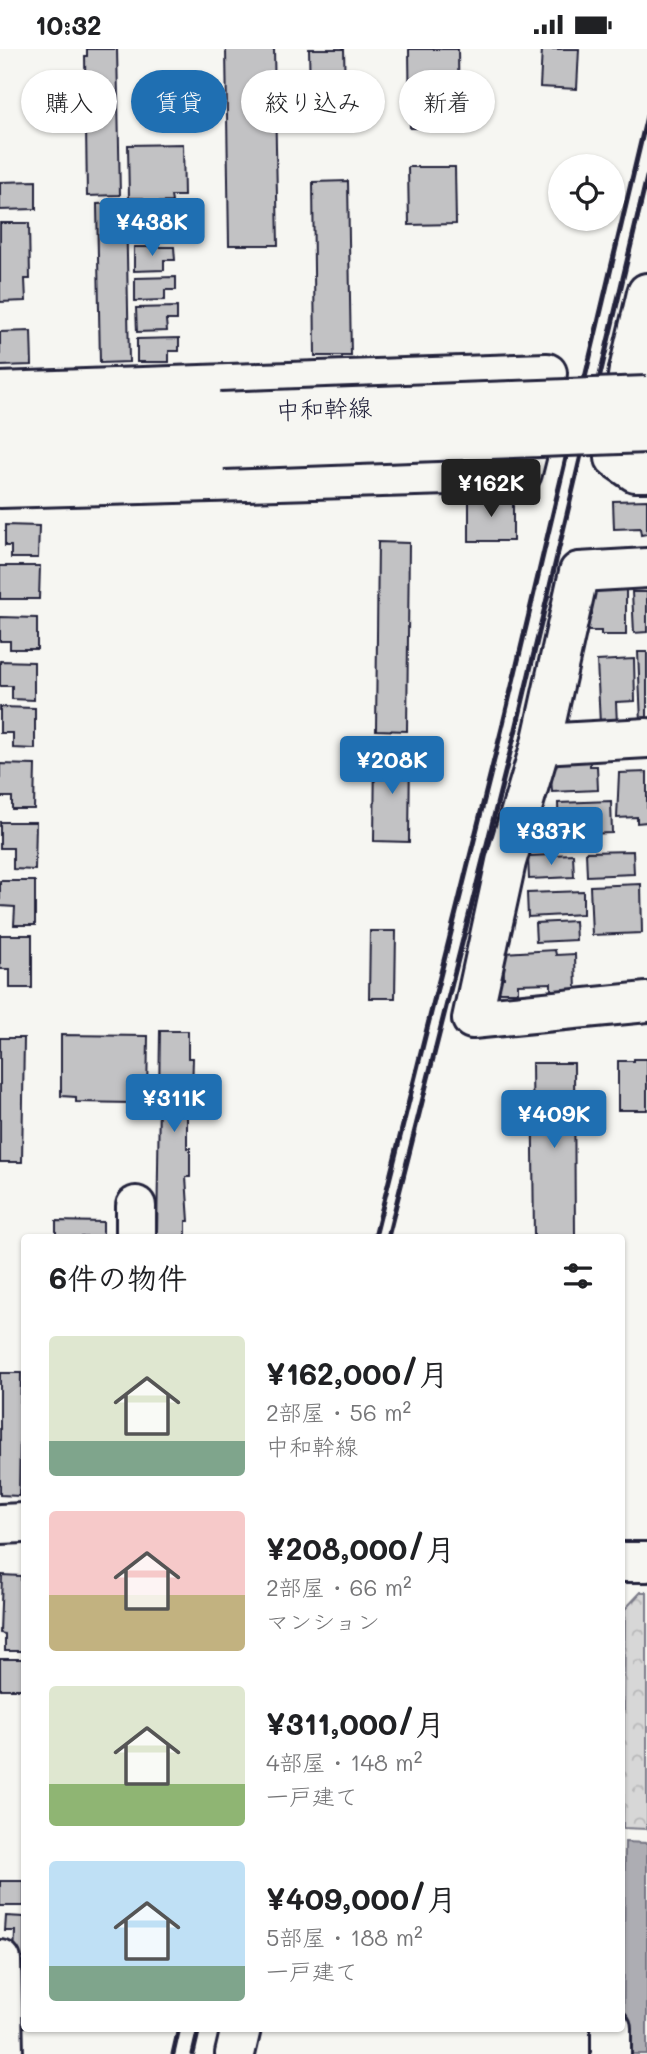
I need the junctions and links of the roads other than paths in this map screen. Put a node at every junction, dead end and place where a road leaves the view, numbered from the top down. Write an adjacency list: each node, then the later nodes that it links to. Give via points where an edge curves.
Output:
1 (647, 293): 2 (street)
2 (641, 378): 5 (street, 中和幹線, bridge); 8 (street, via 615,458 635,472)
3 (0, 392): 9 (street, via 547,373 522,473)
4 (0, 420): 5 (street, 中和幹線)
5 (222, 431): 6 (street, 中和幹線, bridge); 7 (street, 中和幹線)
6 (647, 433)
7 (0, 457)
8 (647, 472)
9 (0, 488)
10 (647, 568): 12 (street, via 579,572)
11 (647, 738): 12 (street)
12 (541, 744): 13 (street, via 506,862 472,1019)
13 (647, 1002)
14 (21, 1523): 15 (street)
15 (0, 1524)
16 (625, 1562): 17 (street)
17 (647, 1562)
18 (1, 1960): 21 (street)
19 (240, 2032): 22 (street)
20 (611, 2032): 23 (street)
21 (3, 2054)
22 (235, 2054)
23 (611, 2054)

